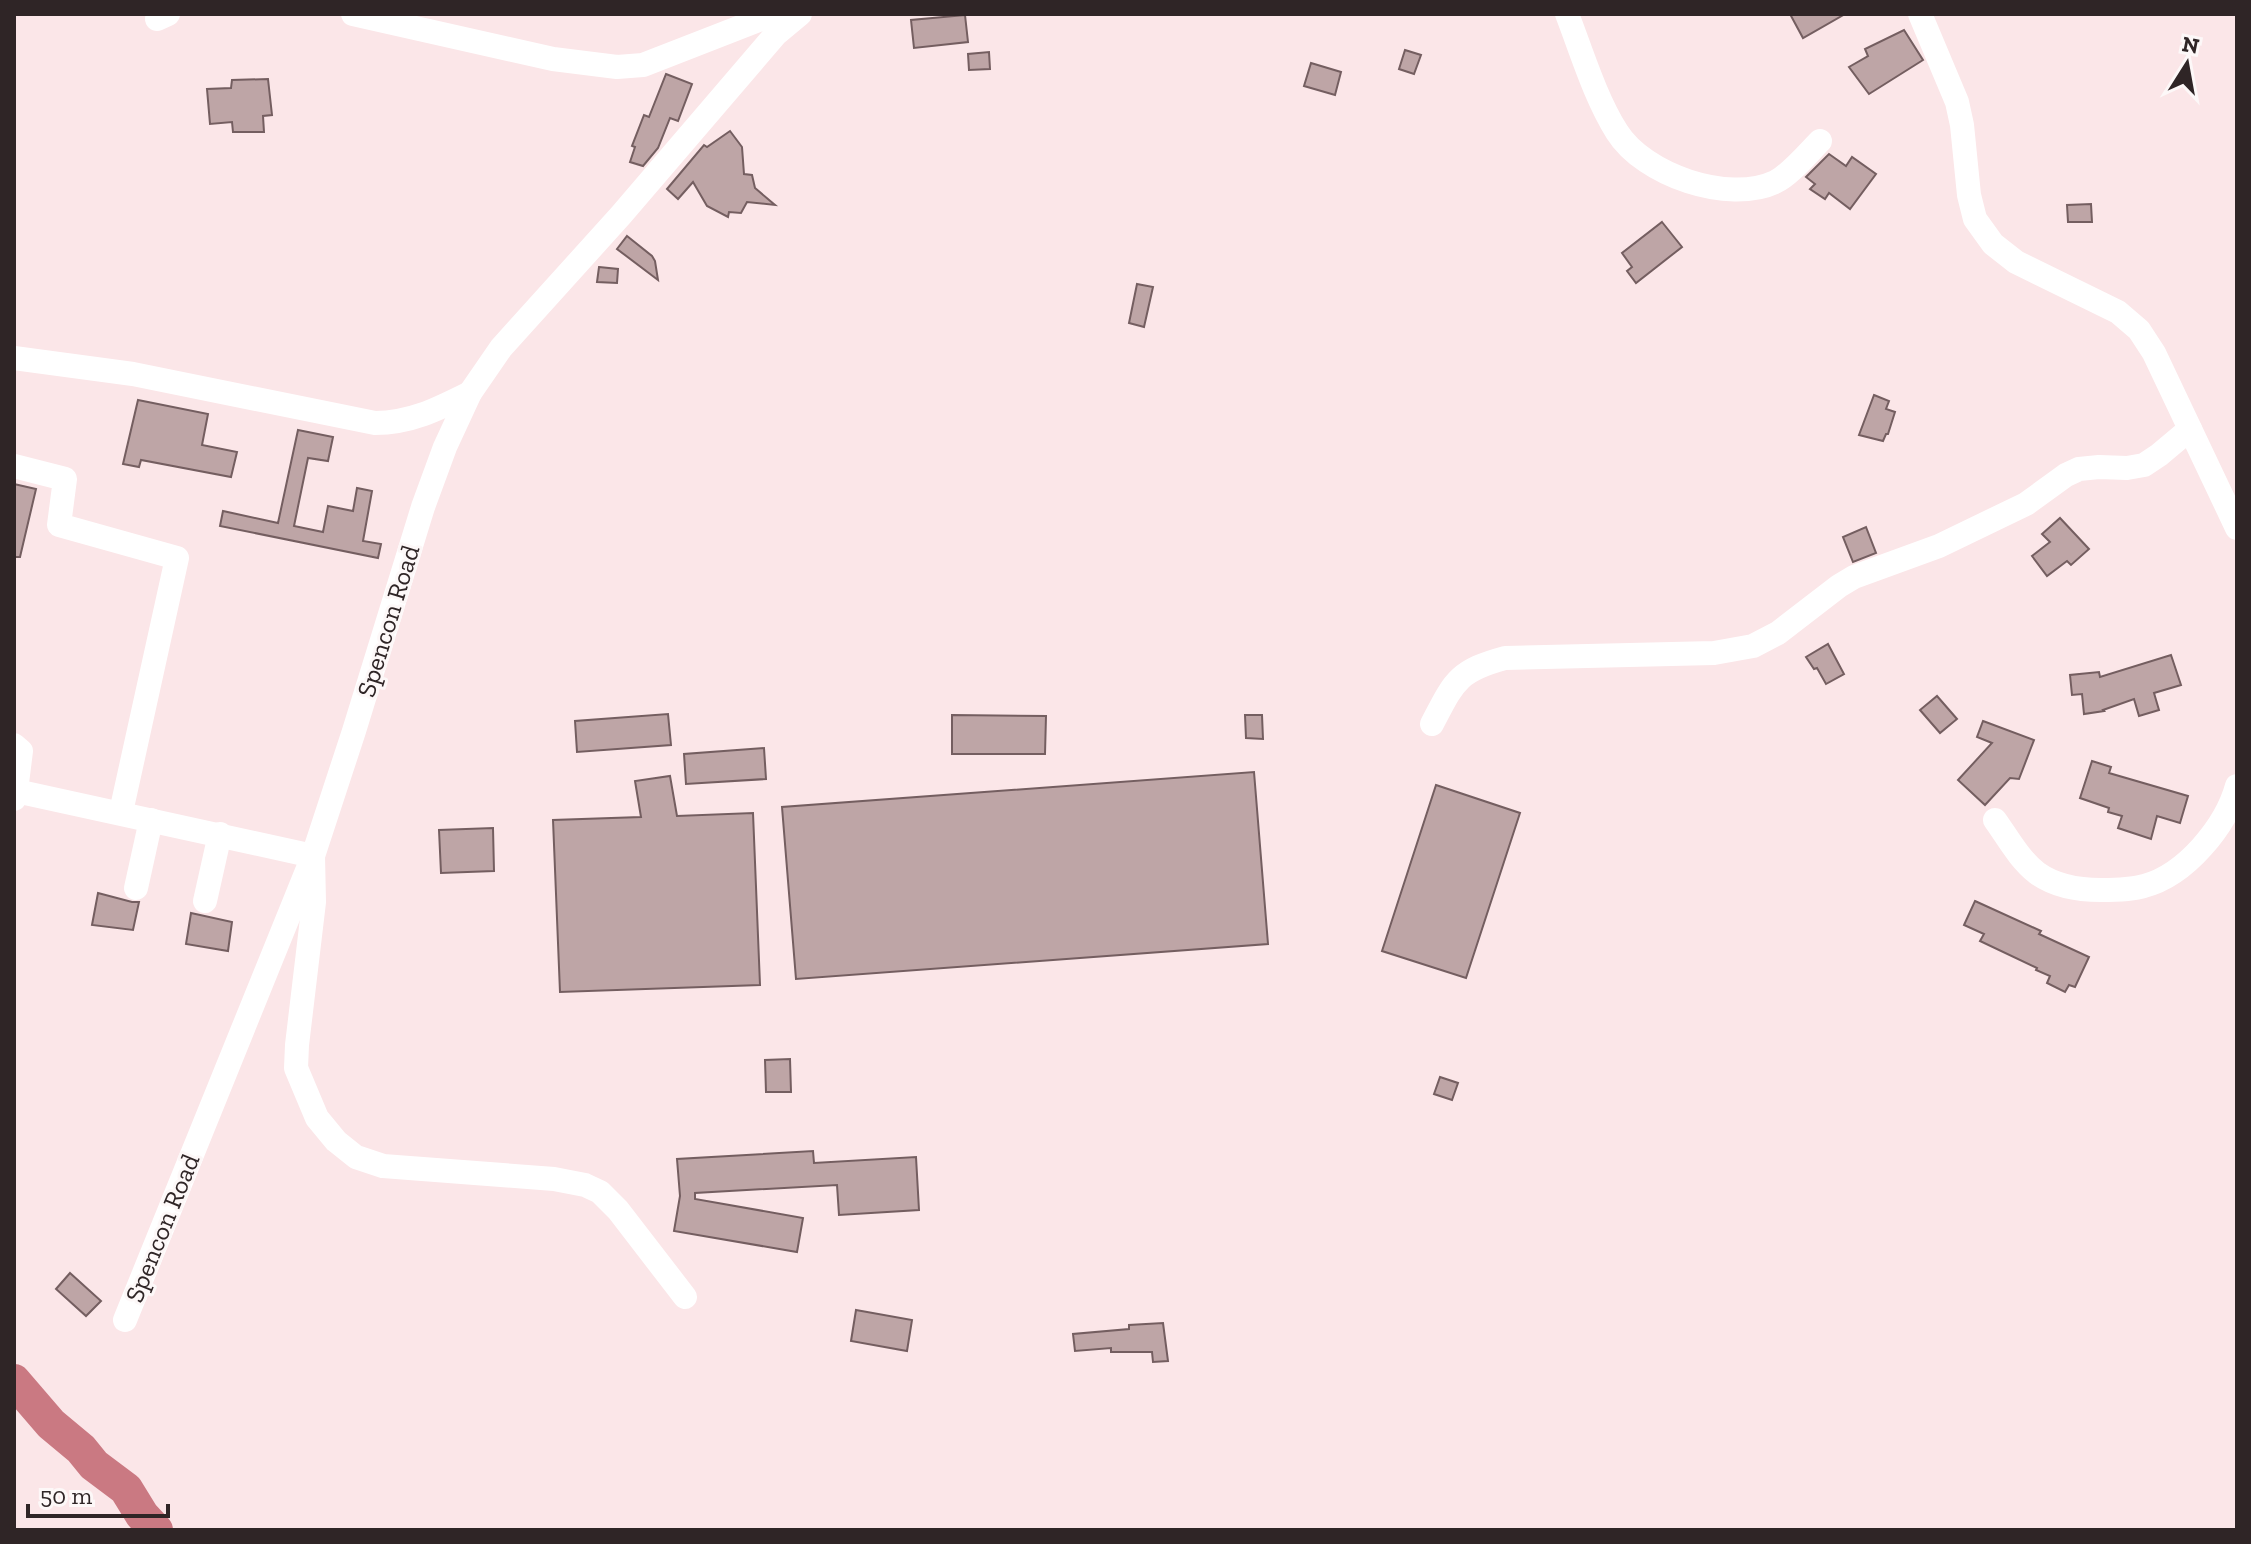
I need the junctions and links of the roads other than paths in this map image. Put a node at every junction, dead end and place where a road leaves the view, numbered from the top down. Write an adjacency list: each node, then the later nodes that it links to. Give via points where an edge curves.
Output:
1 (353, 14): 5 (street, via 553,59 617,67 643,65)
2 (800, 14): 5 (street, Spencon Road)
3 (1567, 14): 6 (street, via 1618,134 1668,173 1725,190 1753,190 1778,181)
4 (1920, 14): 9 (street, via 1957,102 1975,219 1993,244 2016,262 2118,312 2139,330)
5 (771, 21): 8 (street, Spencon Road, via 621,215 501,348)
6 (1820, 141)
7 (14, 358): 8 (street, via 133,374 375,423 397,423)
8 (470, 393): 20 (street, Spencon Road, via 423,507)
9 (2190, 429): 11 (street); 12 (street, via 2144,465 2079,469 2026,504 1939,546 1854,577 1753,646 1714,653 1505,658 1478,665 1463,676)
10 (14, 466): 16 (street, via 65,479 59,525 177,558)
11 (2235, 518)
12 (1432, 724)
13 (14, 745): 15 (street, via 21,751)
14 (2237, 786): 18 (street, via 2219,828 2200,850 2146,886 2121,890 2089,890 2037,873)
15 (15, 795): 16 (street)
16 (121, 812): 17 (street)
17 (151, 820): 19 (street); 21 (street)
18 (1995, 820)
19 (220, 834): 20 (street); 22 (street)
20 (313, 856): 23 (street, via 314,902 296,1068 317,1118 336,1141 356,1157 383,1166 585,1185 618,1210); 24 (street, Spencon Road)
21 (136, 888)
22 (205, 901)
23 (685, 1297)
24 (125, 1320)

